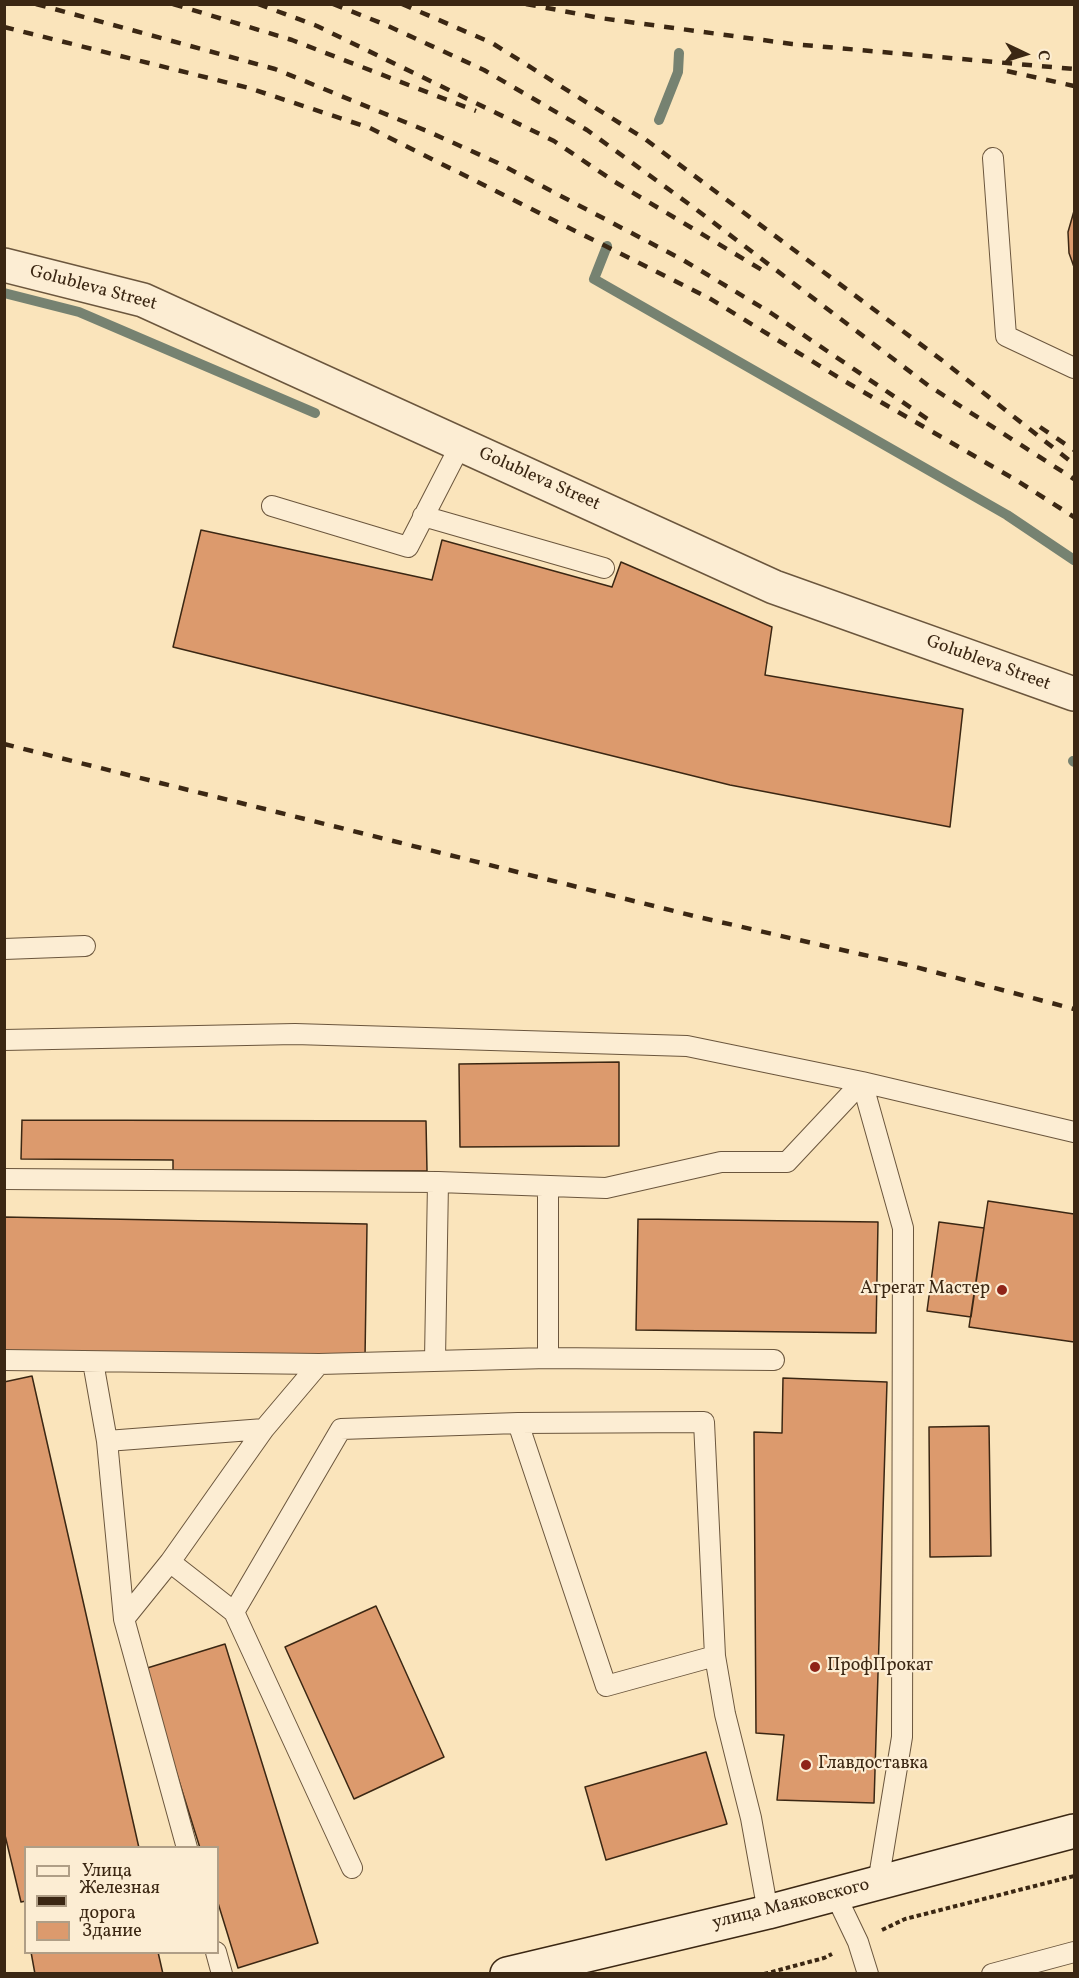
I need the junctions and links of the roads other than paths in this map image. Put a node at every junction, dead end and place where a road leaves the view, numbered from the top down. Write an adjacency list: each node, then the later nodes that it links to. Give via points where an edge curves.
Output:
1 (993, 158): 3 (lane, via 1006,336)
2 (4, 266): 4 (street, Golubleva Street, via 143,300)
3 (1074, 368)
4 (461, 444): 6 (lane); 8 (street, Golubleva Street, via 774,587)
5 (272, 506): 6 (lane, via 408,547)
6 (423, 516): 7 (lane)
7 (604, 568)
8 (1074, 694)
9 (85, 946): 10 (lane)
10 (4, 949)
11 (4, 1040): 12 (lane, via 295,1034 687,1046)
12 (862, 1082): 13 (lane); 16 (lane, via 787,1162 721,1162 606,1188); 33 (lane, via 903,1228 903,1737)
13 (1074, 1132)
14 (4, 1179): 15 (lane)
15 (438, 1182): 16 (lane); 18 (lane)
16 (548, 1186): 17 (lane)
17 (548, 1358): 18 (lane); 20 (lane)
18 (435, 1359): 22 (lane)
19 (4, 1360): 21 (lane)
20 (774, 1360)
21 (93, 1362): 22 (lane); 25 (lane)
22 (319, 1364): 24 (lane)
23 (518, 1423): 27 (lane, via 341,1429); 29 (lane, via 606,1686); 29 (lane, via 704,1422)
24 (264, 1429): 25 (lane); 26 (lane)
25 (107, 1441): 28 (lane)
26 (170, 1562): 27 (lane); 28 (lane)
27 (234, 1612): 32 (lane)
28 (124, 1619): 31 (lane)
29 (715, 1656): 35 (lane)
30 (1074, 1831): 33 (street, улица Маяковского)
31 (186, 1846)
32 (352, 1868)
33 (878, 1883): 34 (street, улица Маяковского)
34 (835, 1894): 35 (street, улица Маяковского); 40 (lane, via 858,1941)
35 (768, 1912): 39 (street, улица Маяковского)
36 (1074, 1952): 41 (lane)
37 (216, 1954): 38 (lane)
38 (222, 1974)
39 (507, 1974)
40 (868, 1974)
41 (992, 1974)

